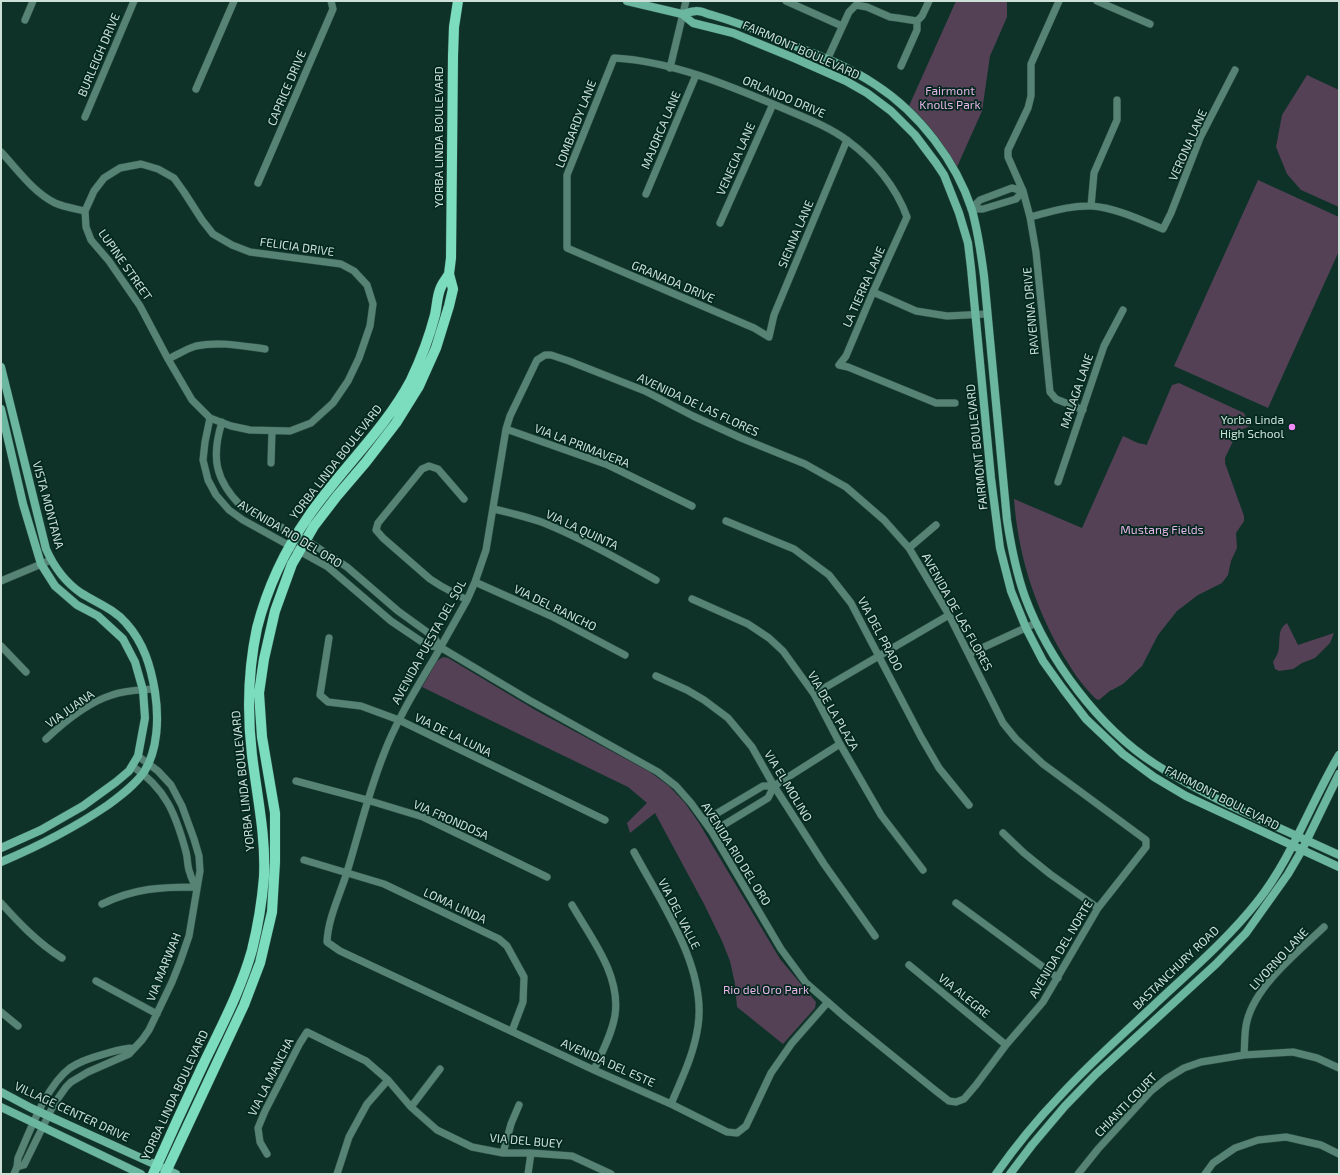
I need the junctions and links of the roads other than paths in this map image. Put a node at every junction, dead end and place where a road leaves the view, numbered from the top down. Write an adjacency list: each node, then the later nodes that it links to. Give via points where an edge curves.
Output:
1 (33, 1): 13 (street)
2 (134, 1): 27 (street, BURLEIGH DRIVE)
3 (234, 1): 24 (street)
4 (331, 1): 30 (street, CAPRICE DRIVE, via 333,9)
5 (458, 1): 64 (main road, YORBA LINDA BOULEVARD, via 453,56 449,274 453,289 442,327 428,354 419,386 396,423 314,526)
6 (627, 1): 12 (main road, FAIRMONT BOULEVARD)
7 (686, 1): 12 (street)
8 (786, 1): 16 (street)
9 (929, 1): 14 (street)
10 (1059, 1): 31 (street, RAVENNA DRIVE, via 1031,64 1031,96 1028,108 1008,150 1008,157)
11 (1098, 1): 15 (street)
12 (682, 14): 18 (main road, FAIRMONT BOULEVARD, via 696,11 731,20); 20 (street); 21 (main road, FAIRMONT BOULEVARD, via 693,22 733,33)
13 (25, 20)
14 (917, 21): 16 (street, via 890,17 856,5); 19 (street, via 917,30)
15 (1150, 24)
16 (842, 26): 18 (street)
17 (614, 58): 20 (street, ORLANDO DRIVE); 40 (street, LOMBARDY LANE, via 567,174)
18 (827, 60): 21 (main road); 34 (main road, FAIRMONT BOULEVARD, via 855,72 876,85 909,111 952,168)
19 (901, 66)
20 (670, 68): 23 (street, ORLANDO DRIVE)
21 (822, 70): 36 (main road, FAIRMONT BOULEVARD, via 867,93 891,111 915,135 944,176)
22 (1235, 70): 33 (street, VERONA LANE, via 1200,138 1163,229 1111,210)
23 (696, 75): 26 (street, ORLANDO DRIVE); 32 (street, MAJORCA LANE)
24 (196, 89)
25 (1117, 100): 33 (street, via 1117,120 1094,173)
26 (773, 104): 28 (street, ORLANDO DRIVE); 39 (street, VENECIA LANE)
27 (85, 117)
28 (847, 140): 37 (street, ORLANDO DRIVE, via 873,163 889,183); 45 (street, SIENNA LANE, via 774,315)
29 (1, 152): 35 (street, via 38,191 56,203)
30 (258, 183)
31 (1023, 191): 34 (street, via 1016,199 984,209); 34 (street, via 1012,188 980,200); 38 (street, RAVENNA DRIVE)
32 (646, 194)
33 (1091, 206): 38 (street)
34 (971, 209): 36 (main road); 44 (main road, FAIRMONT BOULEVARD, via 982,254)
35 (85, 211): 48 (street, LUPINE STREET, via 86,227 92,240 140,306); 56 (street, FELICIA DRIVE, via 94,191 104,178 120,168 140,164 158,168 174,178 213,234 232,245 250,252 341,264 354,271 367,285 373,304 370,326 359,358 334,403 311,423 290,431)
36 (960, 213): 43 (main road, FAIRMONT BOULEVARD, via 968,243)
37 (907, 217): 41 (street, LA TIERRA LANE)
38 (1030, 217): 52 (street, RAVENNA DRIVE, via 1050,392 1056,399)
39 (720, 223)
40 (567, 248): 45 (street, GRANADA DRIVE, via 754,328)
41 (873, 292): 43 (street, via 916,311 947,316); 50 (street, LA TIERRA LANE, via 846,356 839,365 936,403)
42 (1123, 310): 52 (street, MALAGA LANE, via 1104,346)
43 (976, 314): 44 (street); 76 (main road, FAIRMONT BOULEVARD, via 1000,548 1011,591)
44 (987, 314): 75 (main road, FAIRMONT BOULEVARD, via 1010,534 1018,574)
45 (769, 337)
46 (265, 349): 48 (street, via 206,344)
47 (545, 355): 55 (street, AVENIDA PUESTA DEL SOL, via 533,366); 66 (street, AVENIDA DE LAS FLORES, via 560,358 645,391 740,438 805,464 846,487 884,520)
48 (168, 360): 53 (street, LUPINE STREET, via 192,400)
49 (1, 367): 67 (main road, VISTA MONTANA, via 41,530)
50 (956, 403)
51 (1, 409): 68 (main road, VISTA MONTANA, via 23,504)
52 (1083, 410): 58 (street, MALAGA LANE)
53 (210, 418): 54 (street, FELICIA DRIVE); 65 (street, AVENIDA RIO DEL ORO, via 204,460 208,480 216,495 229,510 243,520)
54 (222, 422): 56 (street, FELICIA DRIVE, via 250,430); 64 (street, AVENIDA RIO DEL ORO, via 215,459 218,475 224,486 241,506)
55 (506, 429): 60 (street, VIA LA PRIMAVERA, via 608,465); 61 (street, AVENIDA PUESTA DEL SOL)
56 (272, 432): 57 (street)
57 (271, 463)
58 (1058, 482)
59 (464, 499): 73 (street, via 438,469 429,466 422,469 378,522 376,530 430,579)
60 (692, 506)
61 (494, 509): 69 (street, VIA LA QUINTA, via 529,518 572,535); 71 (street, AVENIDA PUESTA DEL SOL, via 486,550)
62 (726, 521): 82 (street, VIA DEL PRADO, via 794,549 829,575 851,602)
63 (936, 525): 66 (street)
64 (301, 538): 65 (main road, YORBA LINDA BOULEVARD); 79 (street, AVENIDA RIO DEL ORO, via 347,567 398,611 434,637)
65 (295, 548): 79 (street, AVENIDA RIO DEL ORO, via 328,567 391,621 428,646); 162 (main road, YORBA LINDA BOULEVARD, via 278,569 268,594 258,625 249,681 252,755 264,837 264,876 252,949 225,1020); 164 (main road, YORBA LINDA BOULEVARD, via 275,611 259,693 262,737 274,813 272,912 260,963 244,1005)
66 (910, 548): 74 (street, AVENIDA DE LAS FLORES)
67 (51, 560): 68 (street); 85 (main road, VISTA MONTANA, via 74,587 115,612 132,630 147,656)
68 (41, 564): 70 (street); 86 (main road, VISTA MONTANA, via 55,586 77,605 98,616 123,639 134,662)
69 (656, 580)
70 (1, 581)
71 (475, 582): 73 (street, AVENIDA PUESTA DEL SOL); 81 (street, VIA DEL RANCHO, via 551,616)
72 (692, 599): 87 (street, VIA DE LA PLAZA, via 748,624 769,638 783,651)
73 (467, 600): 79 (street, AVENIDA PUESTA DEL SOL)
74 (949, 615): 80 (street, AVENIDA DE LAS FLORES); 82 (street)
75 (1036, 623): 76 (street); 88 (main road, FAIRMONT BOULEVARD, via 1076,689)
76 (1026, 628): 80 (street); 89 (main road, FAIRMONT BOULEVARD, via 1043,661)
77 (329, 638): 90 (street, VIA DE LA LUNA, via 320,695 328,702 361,706)
78 (1, 646): 83 (street)
79 (440, 647): 90 (street, AVENIDA PUESTA DEL SOL); 106 (street, AVENIDA RIO DEL ORO, via 658,772 676,786)
80 (970, 654): 110 (street, AVENIDA DE LAS FLORES, via 1003,723 1016,739 1043,764)
81 (625, 655)
82 (880, 656): 87 (street); 103 (street, VIA DEL PRADO, via 939,768)
83 (26, 672)
84 (656, 676): 100 (street, VIA EL MOLINO, via 687,690 728,718 752,747)
85 (154, 689): 86 (street, VIA JUANA); 95 (main road, VISTA MONTANA, via 157,706 156,728)
86 (142, 690): 91 (street, VIA JUANA, via 112,695 87,708); 94 (main road, VISTA MONTANA, via 144,718)
87 (814, 694): 92 (street, VIA DE LA PLAZA)
88 (1095, 712): 89 (main road); 101 (main road, FAIRMONT BOULEVARD, via 1153,764)
89 (1086, 719): 104 (main road, FAIRMONT BOULEVARD, via 1137,765 1170,788)
90 (399, 720): 102 (street, AVENIDA PUESTA DEL SOL); 105 (street, VIA DE LA LUNA)
91 (46, 739)
92 (840, 744): 100 (street); 120 (street, VIA DE LA PLAZA, via 881,815)
93 (1339, 755): 109 (main road, BASTANCHURY ROAD)
94 (138, 756): 95 (street, VIA MARWAH); 96 (main road, VISTA MONTANA)
95 (148, 763): 97 (main road, VISTA MONTANA); 123 (street, VIA MARWAH, via 177,793 189,822 199,856 200,871)
96 (132, 766): 97 (street, VIA MARWAH); 113 (main road, VISTA MONTANA, via 116,782 83,806 41,830)
97 (143, 773): 118 (main road, VISTA MONTANA, via 120,795 79,824); 123 (street, VIA MARWAH, via 160,789 173,810 189,873)
98 (1339, 774): 111 (main road, BASTANCHURY ROAD)
99 (296, 781): 102 (street, VIA FRONDOSA)
100 (774, 786): 106 (street, via 763,786); 107 (street, via 768,798); 130 (street, VIA EL MOLINO, via 824,864)
101 (1212, 796): 104 (main road); 109 (main road, FAIRMONT BOULEVARD)
102 (367, 800): 121 (street, AVENIDA PUESTA DEL SOL); 122 (street, VIA FRONDOSA, via 423,817)
103 (969, 805)
104 (1208, 806): 112 (main road, FAIRMONT BOULEVARD)
105 (605, 820)
106 (704, 821): 107 (street, AVENIDA RIO DEL ORO)
107 (712, 832): 136 (street, AVENIDA RIO DEL ORO, via 781,949 806,983)
108 (1003, 833): 128 (street, via 1050,874)
109 (1298, 836): 111 (main road, FAIRMONT BOULEVARD); 112 (main road, BASTANCHURY ROAD)
110 (1146, 840): 128 (street, AVENIDA DEL NORTE, via 1146,847)
111 (1307, 840): 114 (main road, BASTANCHURY ROAD); 116 (main road, FAIRMONT BOULEVARD)
112 (1293, 846): 114 (main road, FAIRMONT BOULEVARD); 169 (main road, BASTANCHURY ROAD, via 1257,902 1221,943 1073,1082 1034,1125)
113 (1, 848)
114 (1302, 850): 119 (main road, FAIRMONT BOULEVARD); 170 (main road, BASTANCHURY ROAD, via 1246,933 1216,964 1096,1074 1046,1128)
115 (634, 852): 150 (street, VIA DEL VALLE, via 683,942 694,970 698,994 698,1025 690,1061)
116 (1339, 855)
117 (304, 860): 121 (street, LOMA LINDA)
118 (1, 862)
119 (1339, 867)
120 (923, 870)
121 (347, 872): 131 (street, AVENIDA PUESTA DEL SOL, via 327,929); 140 (street, LOMA LINDA, via 384,884 499,939 508,946 524,977 523,1002)
122 (547, 877)
123 (196, 887): 126 (street, via 143,890 119,896); 138 (street, VIA MARWAH, via 185,950)
124 (1, 902): 132 (street, via 39,941)
125 (956, 903): 134 (street)
126 (102, 904)
127 (572, 905): 146 (street, via 604,961 611,976 614,992 615,1014 611,1032)
128 (1098, 908): 134 (street, AVENIDA DEL NORTE)
129 (1324, 927): 143 (street, LIVORNO LANE, via 1276,974 1252,1005 1245,1031)
130 (875, 936)
131 (327, 942): 140 (street, AVENIDA DEL ESTE, via 340,951)
132 (62, 958)
133 (909, 965): 141 (street, VIA ALEGRE)
134 (1058, 978): 141 (street, AVENIDA DEL NORTE, via 1043,1002)
135 (96, 981): 138 (street)
136 (828, 1002): 149 (street, AVENIDA RIO DEL ORO, via 943,1097); 150 (street, AVENIDA DEL ESTE, via 771,1073 746,1126 737,1132 727,1132)
137 (1, 1012): 139 (street)
138 (157, 1014): 142 (street, VIA MARWAH)
139 (18, 1026)
140 (512, 1031): 146 (street, AVENIDA DEL ESTE)
141 (1006, 1044): 149 (street, AVENIDA DEL NORTE, via 964,1099)
142 (134, 1048): 154 (street, VIA MARWAH, via 120,1049 71,1067 56,1081); 155 (street, VIA MARWAH, via 124,1058 88,1072 71,1082 61,1093)
143 (1244, 1055): 144 (street, CHIANTI COURT, via 1293,1052 1317,1058); 171 (street, CHIANTI COURT, via 1201,1062 1184,1068 1166,1079 1098,1149)
144 (1339, 1068)
145 (440, 1069): 153 (street)
146 (594, 1070): 150 (street, AVENIDA DEL ESTE)
147 (388, 1080): 153 (street, VIA DEL BUEY); 160 (street, VIA LA MANCHA, via 366,1061 307,1032 258,1128 260,1142); 166 (street, via 367,1104 349,1137)
148 (1, 1092): 154 (main road, VILLAGE CENTER DRIVE)
149 (956, 1102)
150 (671, 1104)
151 (519, 1105): 159 (street)
152 (1, 1107): 156 (main road)
153 (411, 1107): 159 (street, VIA DEL BUEY, via 437,1130 472,1147)
154 (40, 1111): 155 (main road, VILLAGE CENTER DRIVE); 156 (street, VIA MARWAH)
155 (49, 1116): 157 (street, VIA MARWAH); 162 (main road, VILLAGE CENTER DRIVE)
156 (33, 1123): 157 (main road); 163 (street, VIA MARWAH, via 18,1158)
157 (43, 1128): 163 (street, VIA MARWAH, via 24,1165); 165 (main road)
158 (531, 1152): 159 (street, VIA DEL BUEY); 167 (street); 168 (street, VIA DEL BUEY, via 572,1156)
159 (503, 1153)
160 (267, 1154)
161 (1339, 1154): 172 (street, via 1322,1146 1286,1136 1258,1140 1235,1148 1213,1163)
162 (155, 1170): 164 (main road, VILLAGE CENTER DRIVE)
163 (15, 1172)
164 (169, 1173)
165 (141, 1174)
166 (337, 1174)
167 (528, 1174)
168 (611, 1174)
169 (996, 1174)
170 (1010, 1174)
171 (1078, 1174)
172 (1205, 1174)

